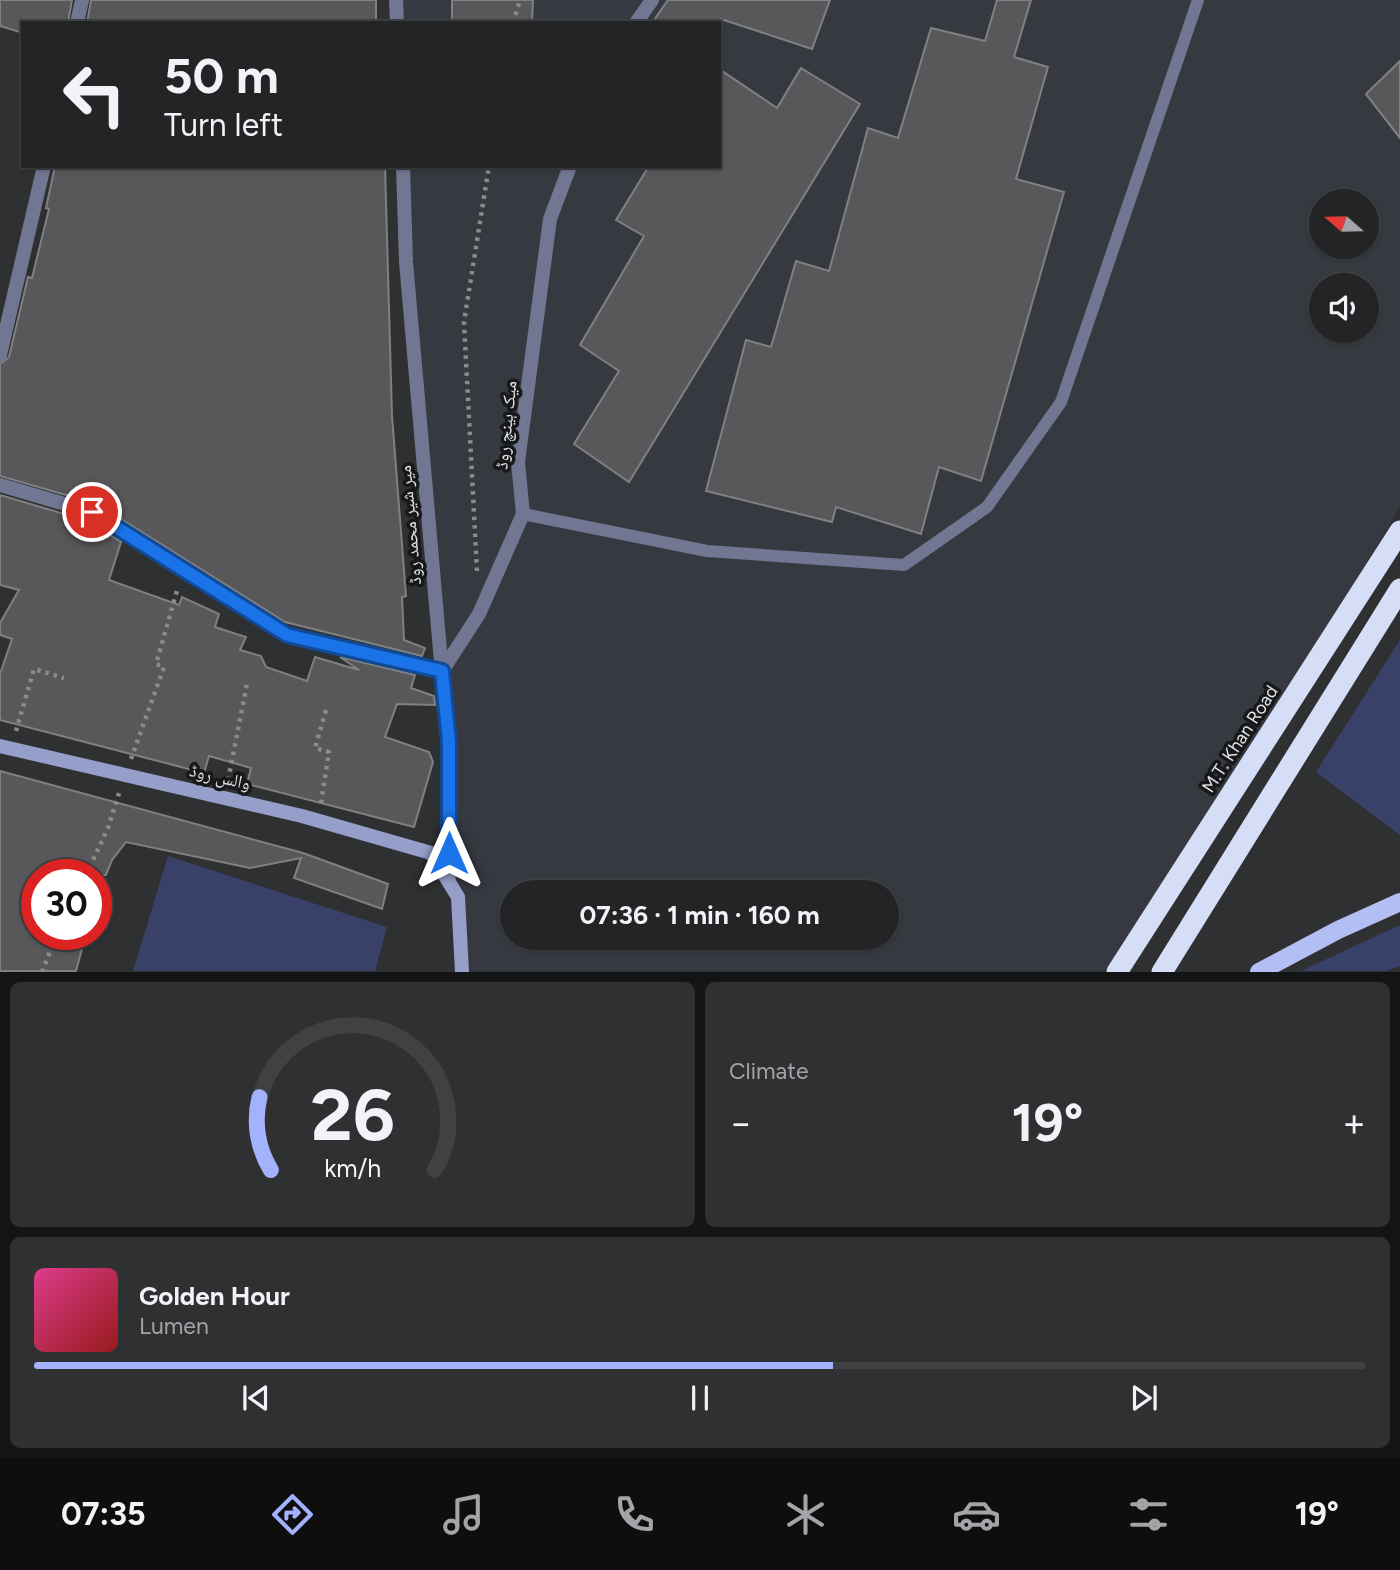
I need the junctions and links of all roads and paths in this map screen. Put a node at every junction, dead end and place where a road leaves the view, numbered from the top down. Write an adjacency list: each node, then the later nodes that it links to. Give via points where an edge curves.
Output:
1 (82, 0): 6 (street)
2 (396, 0): 7 (street)
3 (520, 0): 8 (path)
4 (652, 0): 9 (street)
5 (1198, 0): 16 (lane, via 1061,402 987,507 904,565 707,551)
6 (77, 21)
7 (397, 21)
8 (514, 21)
9 (637, 21)
10 (44, 168): 14 (street)
11 (403, 168): 21 (street, میر شیر محمد روڈ, via 406,262)
12 (489, 168): 19 (path, via 464,322)
13 (569, 168): 16 (street, میک ہینچ روڈ, via 550,219 518,462)
14 (0, 355)
15 (0, 485): 18 (street, via 92,512)
16 (523, 514): 21 (street, میک ہینچ روڈ, via 479,614)
17 (1400, 531): 35 (highway, M.T. Khan Road)
18 (183, 569): 21 (street, via 287,635); 26 (path, via 156,664 164,667)
19 (477, 572)
20 (1400, 589): 36 (highway)
21 (442, 671): 30 (street, میر شیر محمد روڈ, via 449,742)
22 (64, 678): 25 (path, via 34,669)
23 (247, 684): 27 (path)
24 (326, 710): 28 (path, via 315,748 329,752)
25 (5, 747): 26 (street, والس روڈ)
26 (125, 775): 27 (street, والس روڈ); 29 (path)
27 (225, 798): 28 (street, والس روڈ)
28 (318, 821): 30 (street, والس روڈ, via 430,853)
29 (93, 859)
30 (449, 881): 34 (street, via 458,897)
31 (1400, 902): 37 (main road)
32 (51, 950): 33 (path)
33 (42, 971)
34 (462, 971)
35 (1117, 971)
36 (1162, 971)
37 (1259, 971)

